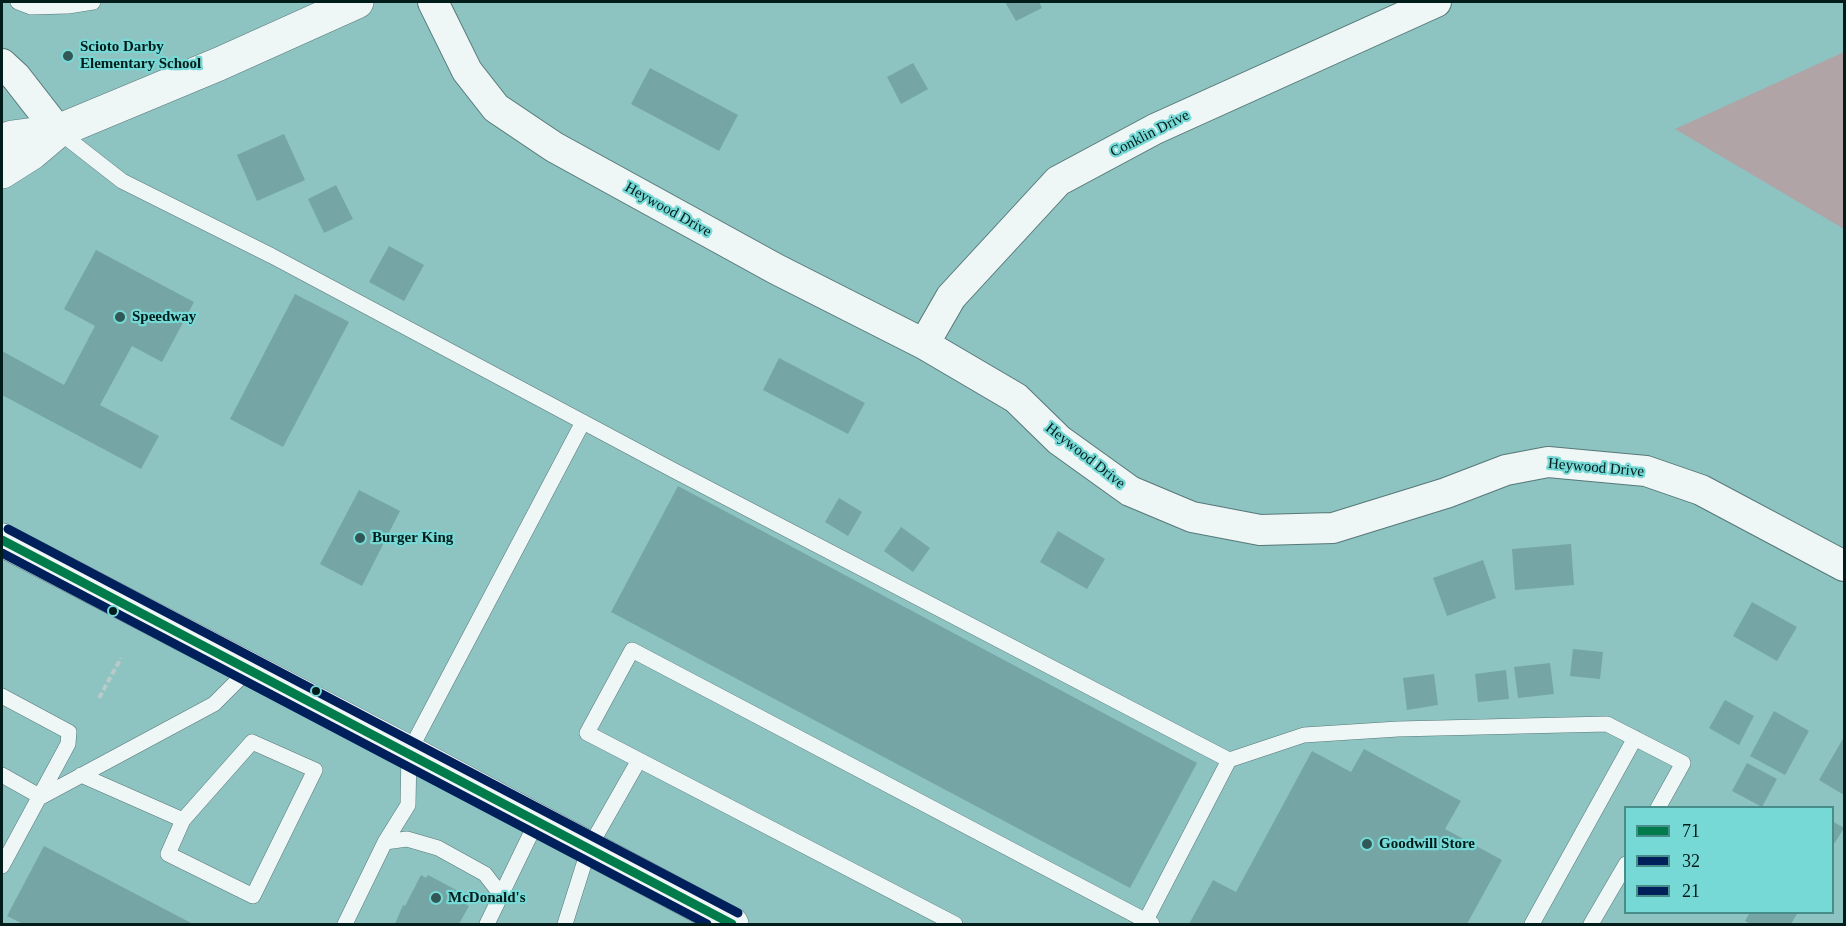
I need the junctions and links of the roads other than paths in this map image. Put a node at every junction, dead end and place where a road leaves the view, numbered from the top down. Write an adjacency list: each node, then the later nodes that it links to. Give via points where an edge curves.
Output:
1 (18, 2): 2 (lane, via 31,7)
2 (93, 2)
3 (357, 2): 7 (main road)
4 (433, 2): 10 (street, Heywood Drive, via 467,71 496,108 554,147 776,269)
5 (1436, 2): 10 (street, Conklin Drive, via 1155,129 1058,181 951,297)
6 (2, 63): 7 (street)
7 (58, 131): 8 (main road, via 12,136); 9 (main road); 11 (lane, via 122,181 272,256)
8 (2, 141)
9 (2, 172)
10 (924, 344): 13 (street, Heywood Drive, via 1016,398 1059,440 1130,491 1192,518 1260,530 1333,528 1506,470 1548,462 1646,471 1701,490)
11 (583, 422): 17 (lane); 19 (lane)
12 (2, 540): 14 (main road)
13 (1845, 566)
14 (249, 669): 17 (main road); 21 (lane, via 214,704)
15 (2, 696): 22 (lane, via 69,732 68,744)
16 (1635, 738): 19 (lane, via 1607,724 1398,729 1304,735); 23 (lane, via 1683,763); 37 (lane)
17 (409, 752): 25 (main road); 26 (lane, via 408,805)
18 (639, 760): 27 (lane); 31 (lane, via 586,733 632,650); 36 (lane)
19 (1229, 760): 31 (lane)
20 (2, 775): 22 (lane)
21 (81, 775): 22 (lane); 24 (lane)
22 (41, 797): 28 (lane)
23 (1659, 806)
24 (183, 820): 24 (lane, via 168,854 253,896 315,770 252,742)
25 (537, 821): 27 (main road); 30 (lane)
26 (385, 842): 30 (lane, via 407,839 438,848 484,874); 32 (lane)
27 (589, 848): 34 (lane); 35 (main road)
28 (3, 861)
29 (1624, 867): 38 (lane)
30 (502, 896): 33 (lane)
31 (1147, 923)
32 (345, 924)
33 (487, 924)
34 (565, 924)
35 (732, 924)
36 (955, 924)
37 (1532, 924)
38 (1591, 924)

